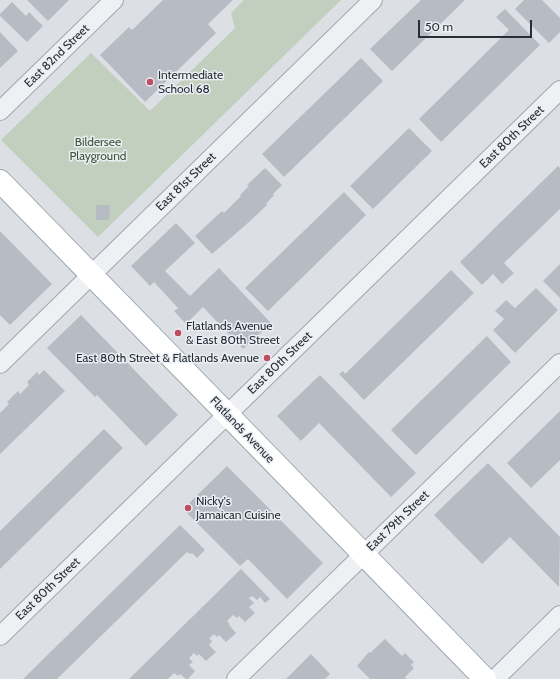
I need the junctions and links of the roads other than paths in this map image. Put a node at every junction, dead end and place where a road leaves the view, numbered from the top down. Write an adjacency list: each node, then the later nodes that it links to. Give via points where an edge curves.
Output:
1 (114, 0): 4 (street, East 82nd Street)
2 (373, 0): 6 (street, East 81st Street)
3 (560, 90): 9 (street, East 80th Street)
4 (0, 111)
5 (0, 181): 6 (main road, Flatlands Avenue)
6 (91, 275): 8 (street, East 81st Street); 9 (main road, Flatlands Avenue)
7 (560, 363): 10 (street, East 79th Street)
8 (0, 364)
9 (227, 415): 10 (main road, Flatlands Avenue); 12 (street, East 80th Street)
10 (363, 554): 13 (street, East 79th Street); 14 (main road, Flatlands Avenue)
11 (560, 615): 15 (street)
12 (0, 636)
13 (236, 679)
14 (485, 679)
15 (495, 679)

